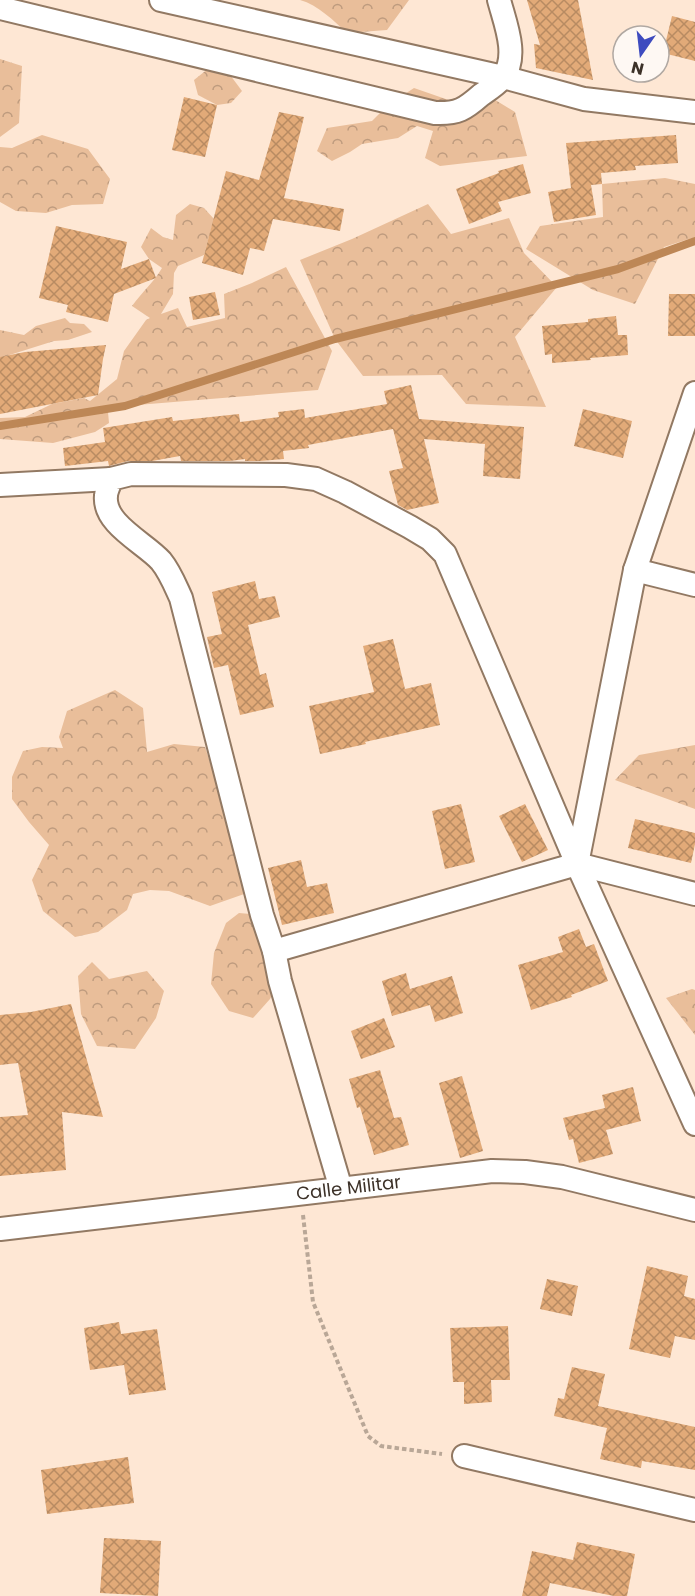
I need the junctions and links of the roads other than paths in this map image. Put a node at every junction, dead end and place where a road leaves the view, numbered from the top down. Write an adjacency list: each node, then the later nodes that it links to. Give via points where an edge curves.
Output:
1 (161, 0): 4 (street)
2 (499, 0): 4 (street, via 510,41 510,63)
3 (0, 8): 4 (street, via 435,113 465,109)
4 (503, 77): 5 (street, via 584,99)
5 (695, 112)
6 (695, 393): 9 (street)
7 (111, 479): 8 (street); 11 (street, via 131,474 286,475 316,479 430,539 445,554); 13 (street, via 106,497 108,512 160,561 181,598)
8 (0, 485)
9 (635, 570): 10 (street); 11 (street)
10 (695, 585)
11 (577, 864): 12 (street); 13 (street); 14 (street)
12 (695, 894)
13 (274, 951): 15 (street)
14 (695, 1124)
15 (341, 1189): 16 (street, Calle Militar, via 492,1171 525,1172 562,1177); 17 (street, Calle Militar)
16 (695, 1210)
17 (0, 1229)
18 (464, 1456): 19 (street)
19 (695, 1510)

